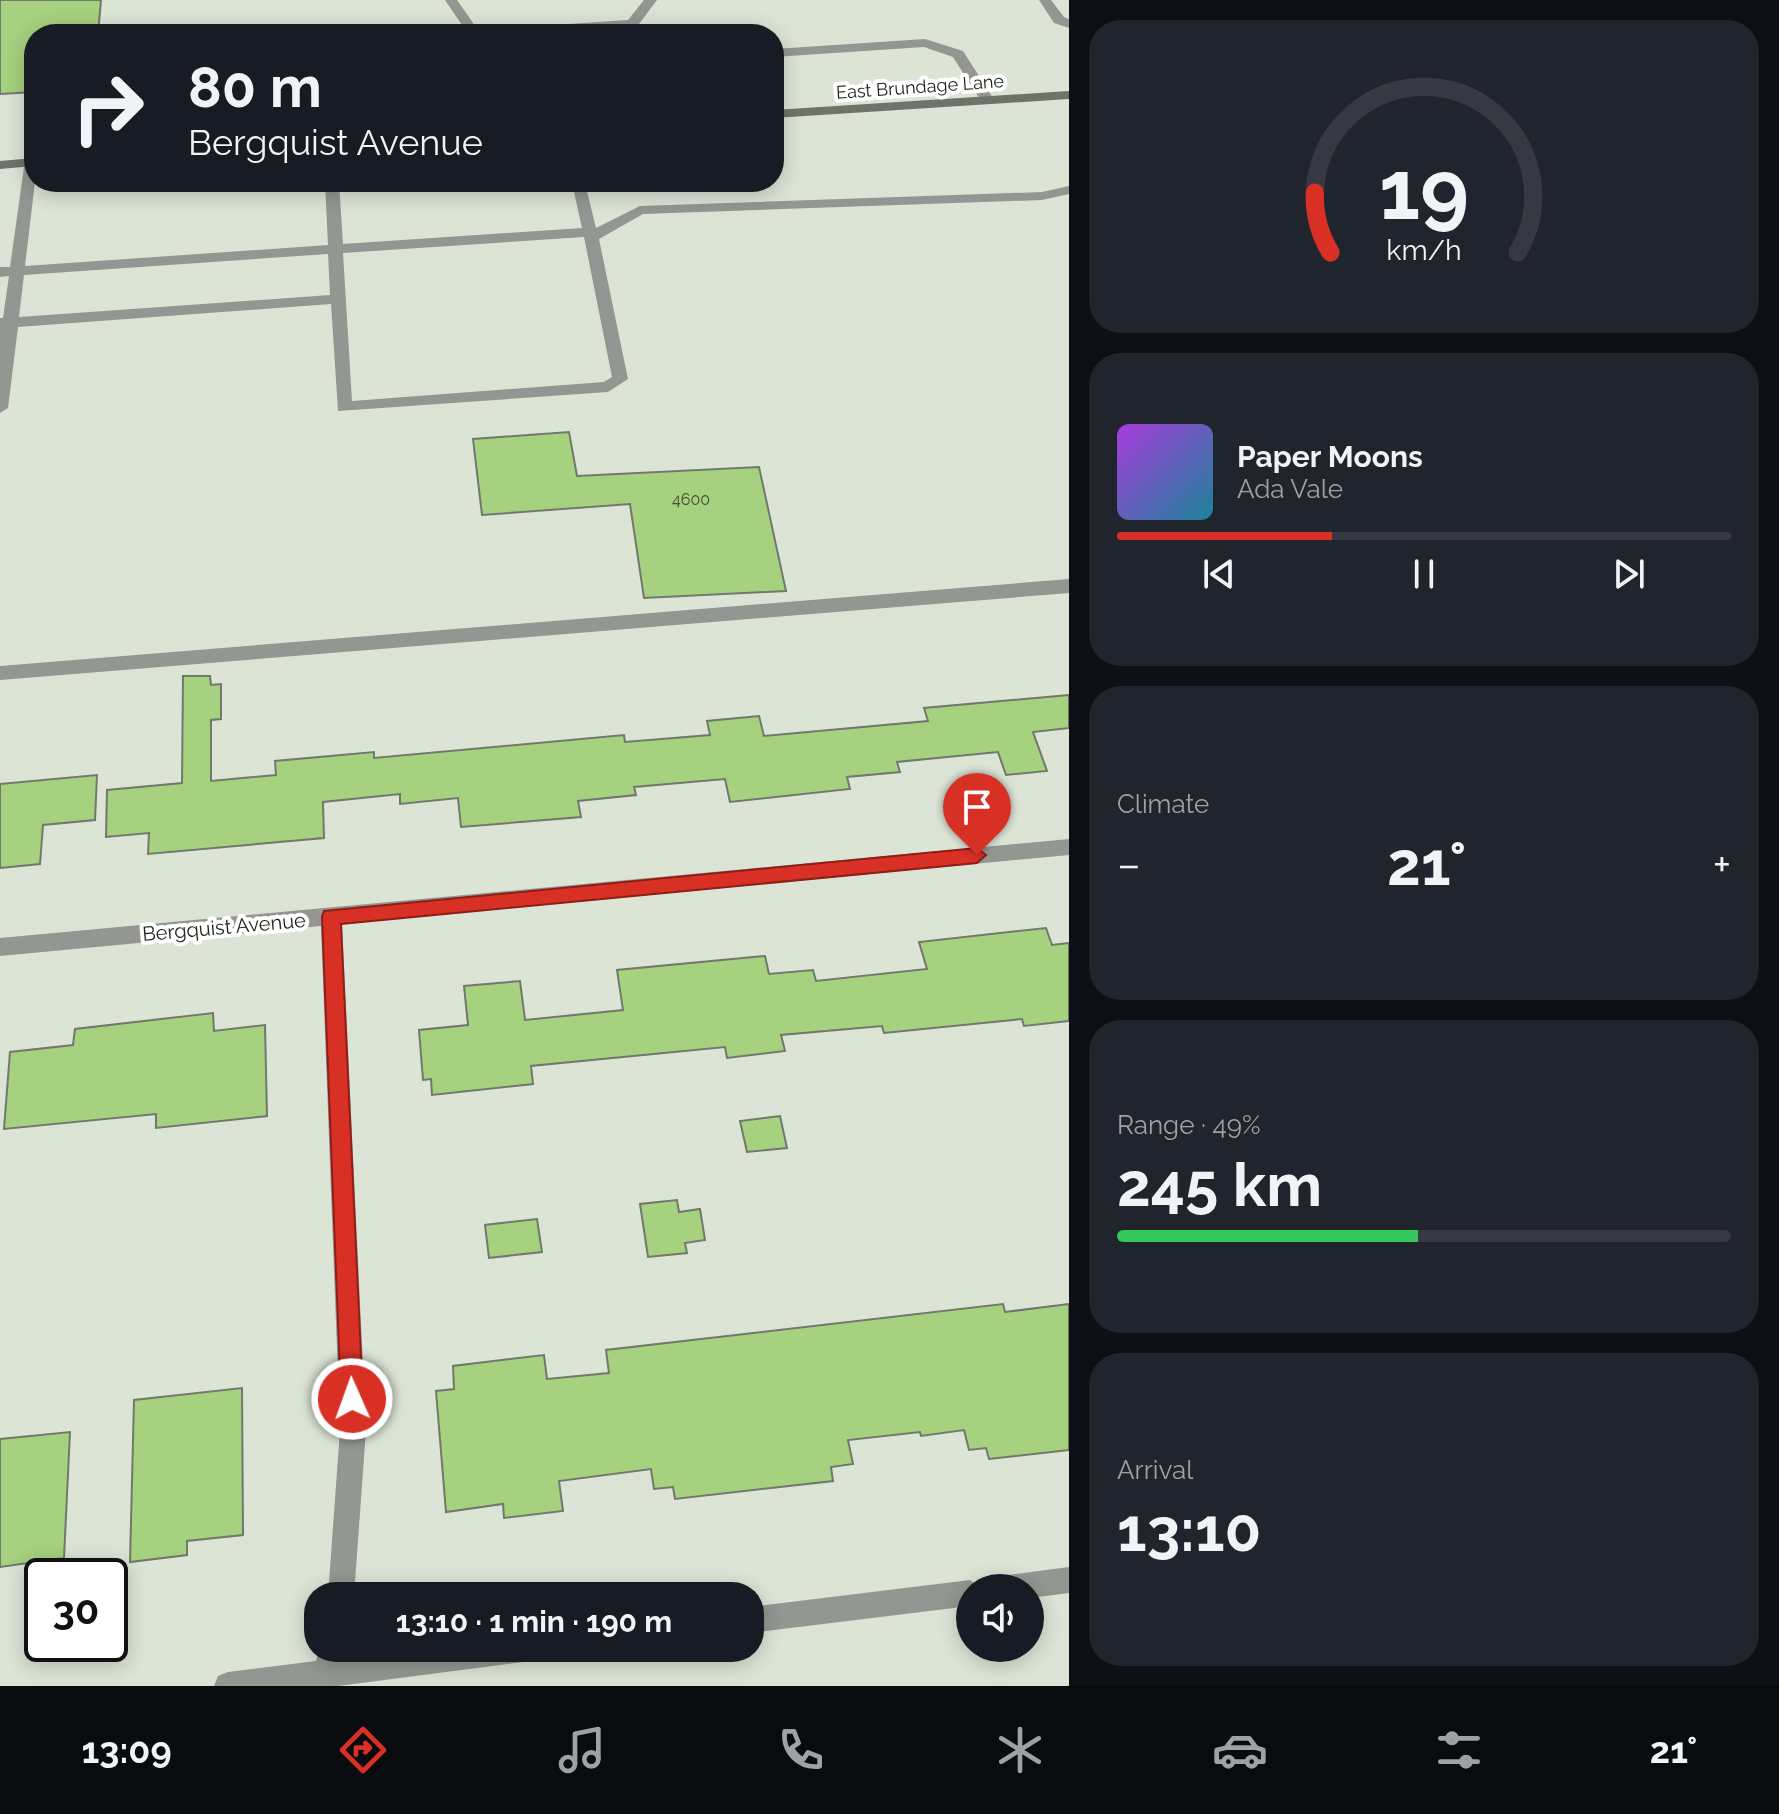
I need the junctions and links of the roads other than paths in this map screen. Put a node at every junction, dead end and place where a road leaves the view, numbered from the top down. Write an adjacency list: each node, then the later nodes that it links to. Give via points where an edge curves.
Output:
1 (451, 0): 4 (street)
2 (651, 0): 5 (street)
3 (1045, 0): 6 (street, via 1059,20)
4 (467, 24)
5 (637, 24)
6 (1069, 24)
7 (784, 52): 9 (street, via 925,43 958,54)
8 (1069, 95): 9 (main road, East Brundage Lane)
9 (988, 101): 10 (main road, East Brundage Lane)
10 (784, 113)
11 (24, 163): 12 (main road)
12 (0, 165)
13 (1069, 190): 17 (street, via 1042,196 640,210)
14 (28, 192): 19 (street)
15 (332, 192): 18 (street)
16 (581, 192): 17 (street)
17 (591, 234): 18 (street); 21 (street, via 620,379 608,387 344,407)
18 (335, 250): 19 (street); 21 (street)
19 (17, 271): 20 (street); 22 (street)
20 (0, 272)
21 (338, 299): 22 (street)
22 (5, 322): 23 (street)
23 (0, 408)
24 (1069, 586): 25 (street)
25 (0, 673)
26 (1069, 847): 27 (street, Bergquist Avenue)
27 (331, 917): 28 (street, Bergquist Avenue); 30 (street, via 353,1430)
28 (0, 947)
29 (1069, 1580): 31 (street)
30 (342, 1582)
31 (1044, 1583)
32 (956, 1595): 33 (street)
33 (764, 1618)
34 (396, 1662): 35 (street)
35 (329, 1669): 36 (street)
36 (228, 1686)

